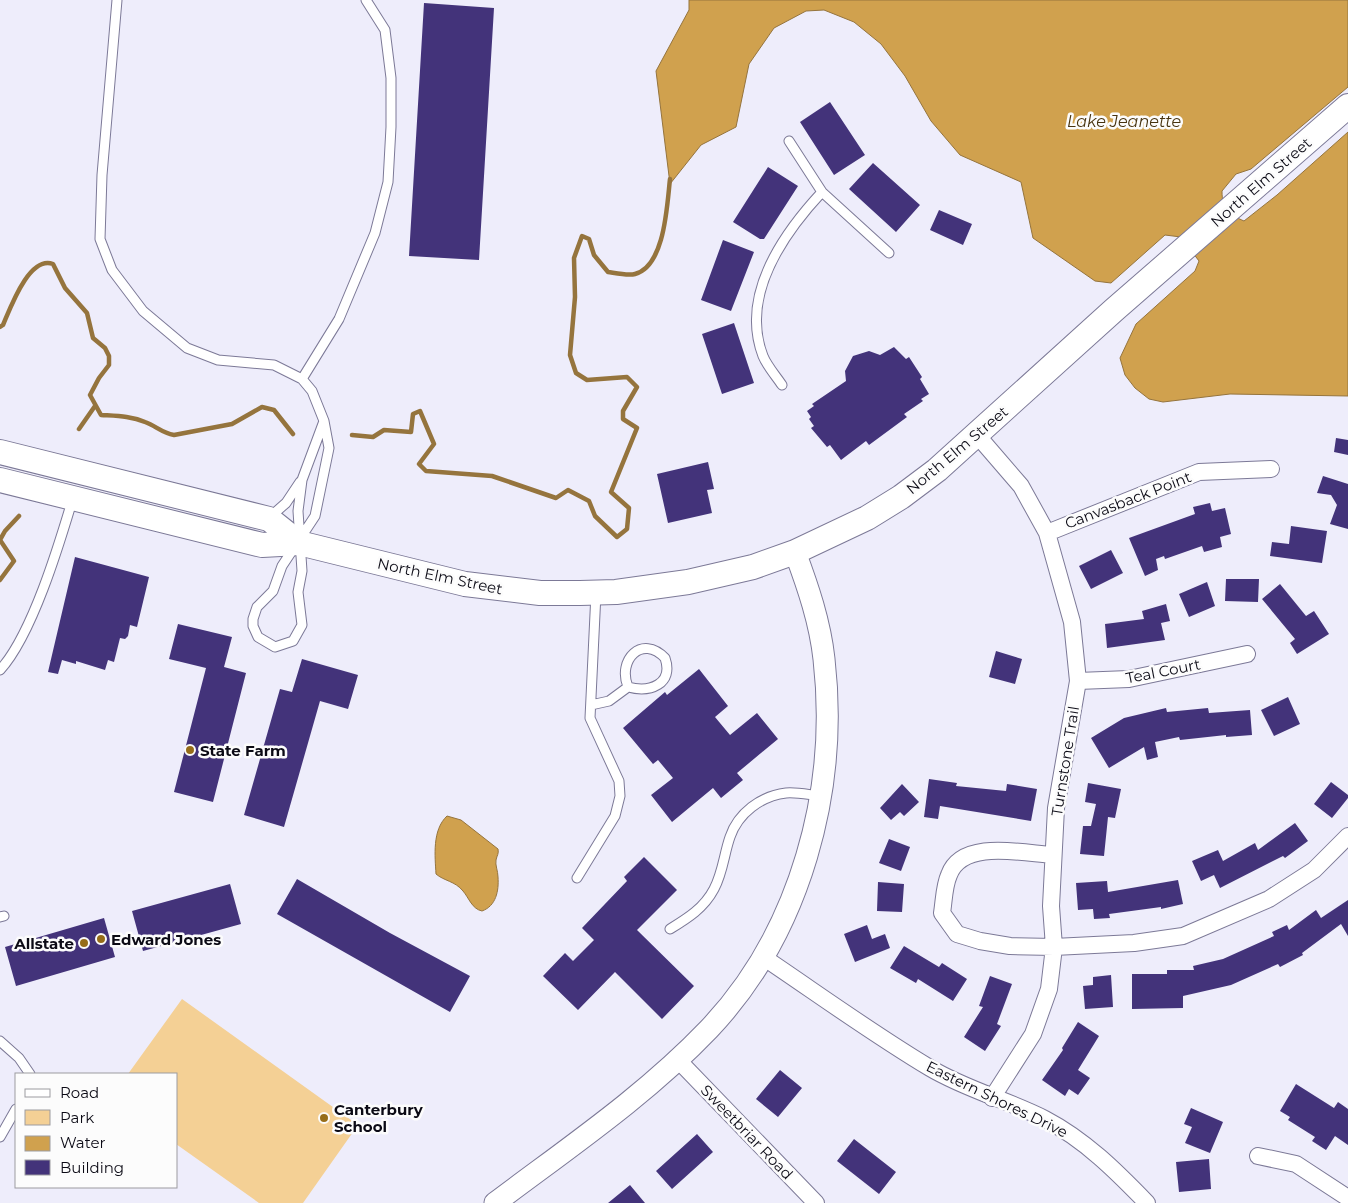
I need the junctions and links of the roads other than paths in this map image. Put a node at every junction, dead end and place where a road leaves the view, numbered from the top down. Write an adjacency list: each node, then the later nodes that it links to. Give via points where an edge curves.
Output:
1 (117, 0): 7 (lane, via 102,175 100,239 112,270 143,311 187,348 218,360 274,365)
2 (366, 0): 7 (lane, via 385,30 391,78 388,182 375,233 339,319)
3 (1348, 106): 10 (main road, North Elm Street)
4 (789, 141): 5 (lane)
5 (822, 192): 6 (lane); 8 (lane, via 803,212 761,284 755,319 764,356)
6 (888, 253)
7 (302, 379): 9 (lane, via 312,391)
8 (782, 385)
9 (324, 421): 14 (lane); 18 (lane, via 329,448 324,478 315,516)
10 (978, 435): 17 (street, Turnstone Trail, via 1021,486); 19 (main road, North Elm Street, via 901,497 866,518)
11 (0, 452): 16 (main road, North Elm Street)
12 (1271, 469): 17 (street, Canvasback Point, via 1199,472)
13 (0, 480): 15 (main road, North Elm Street)
14 (302, 480): 16 (lane, via 286,503); 18 (lane, via 298,511)
15 (74, 498): 18 (main road, North Elm Street, via 262,545); 22 (lane, via 34,610 19,643)
16 (269, 519): 18 (main road, North Elm Street)
17 (1047, 533): 23 (street, Turnstone Trail, via 1072,622)
18 (299, 543): 18 (lane, via 282,566 273,591 254,613 254,632 268,645 288,645 300,631 302,618 298,592 302,571); 20 (main road, North Elm Street, via 465,584 540,593)
19 (795, 552): 20 (main road, North Elm Street, via 753,567 706,578 654,588); 26 (street, via 810,594 824,658 827,740)
20 (596, 593): 25 (lane)
21 (1247, 654): 23 (street, Teal Court, via 1129,679)
22 (0, 670)
23 (1078, 681): 28 (street, Turnstone Trail, via 1056,808)
24 (628, 687): 24 (lane, via 625,673 632,655 645,648 653,649 665,658 667,672 658,687 640,690); 25 (lane, via 609,701)
25 (591, 705): 29 (lane, via 590,718 619,780 620,796 615,816)
26 (821, 796): 30 (lane, via 788,793 767,797 745,811 730,836 714,889 697,913); 32 (street, via 796,888)
27 (1348, 836): 31 (street, via 1314,870 1269,899 1183,936)
28 (1052, 855): 31 (street, Turnstone Trail); 31 (street, via 980,850 961,858 949,874 942,913 957,934 980,942)
29 (576, 878)
30 (670, 929)
31 (1054, 948): 36 (street, Turnstone Trail, via 1049,989 1033,1034)
32 (763, 957): 34 (street, via 734,1000); 36 (street, Eastern Shores Drive, via 930,1068)
33 (0, 1041): 35 (lane, via 19,1058)
34 (678, 1060): 41 (street, via 612,1116); 42 (street, Sweetbriar Road)
35 (29, 1073)
36 (992, 1098): 43 (street, Eastern Shores Drive, via 1044,1119 1076,1138 1107,1162)
37 (15, 1111): 38 (lane)
38 (0, 1137)
39 (1258, 1156): 40 (street, via 1296,1164)
40 (1348, 1198)
41 (495, 1203)
42 (816, 1203)
43 (1147, 1203)

